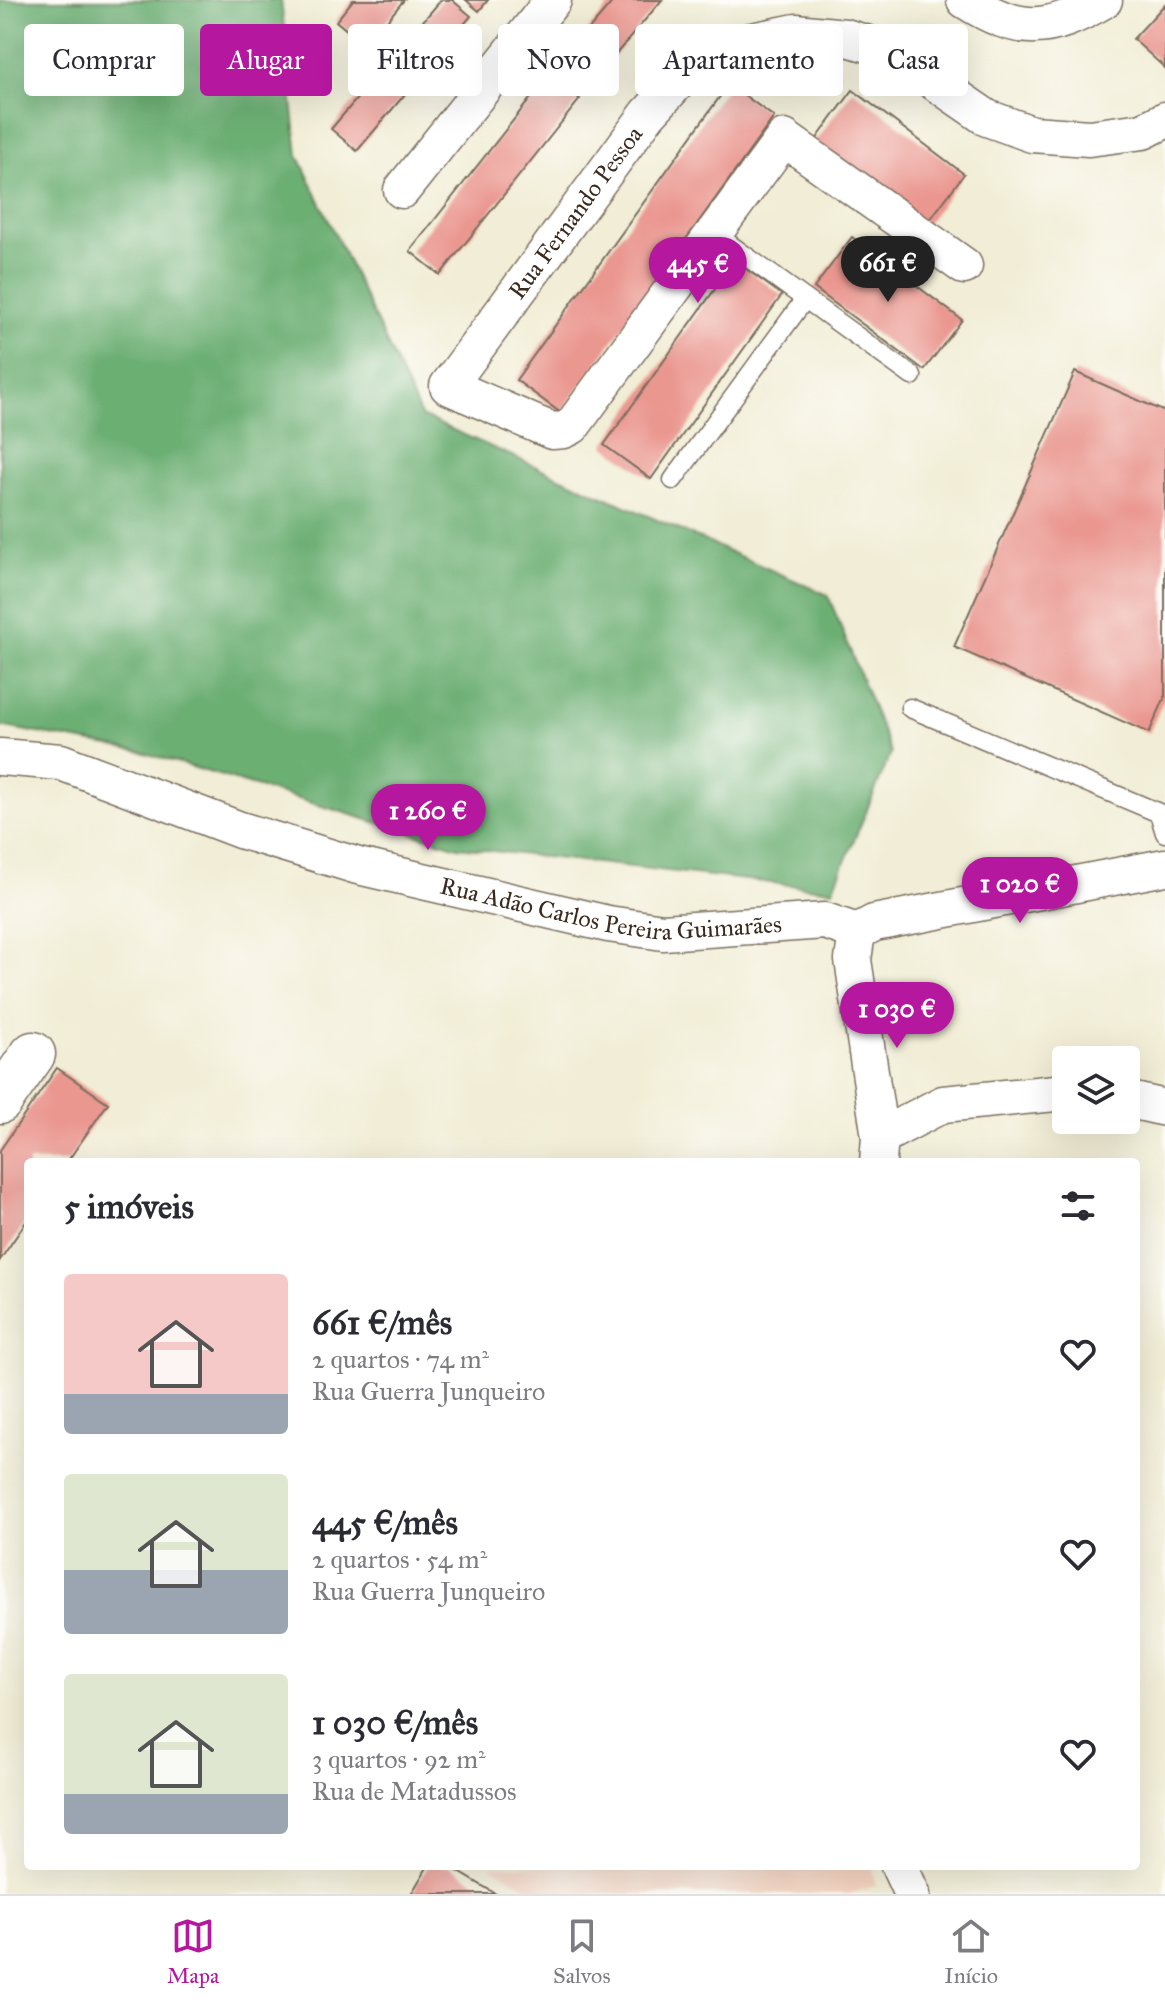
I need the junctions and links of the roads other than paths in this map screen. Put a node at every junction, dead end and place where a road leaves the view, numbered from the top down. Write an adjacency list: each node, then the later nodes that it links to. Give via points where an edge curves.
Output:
1 (553, 0): 5 (street)
2 (965, 0): 3 (street, via 994,18 1036,26 1073,18)
3 (1104, 0)
4 (1165, 120): 6 (street, Rua Fernando Pessoa, via 1143,131 1089,138 1032,134 987,118 888,50 845,37 796,32 737,44 686,73 648,114 448,386 552,431 572,426)
5 (402, 190)
6 (714, 233): 7 (street, via 784,138); 8 (lane)
7 (964, 266)
8 (805, 299): 9 (lane); 10 (lane)
9 (912, 376)
10 (673, 480)
11 (910, 708): 13 (lane, via 1159,813)
12 (0, 757): 15 (street, Rua Adão Carlos Pereira Guimarães, via 61,762 240,830 343,862 608,924 663,932 825,921)
13 (1165, 833)
14 (1165, 867): 15 (street, via 874,923)
15 (857, 932): 21 (street, via 853,960)
16 (33, 1054): 18 (street)
17 (1052, 1093): 21 (street, via 943,1104)
18 (0, 1101)
19 (1140, 1102): 20 (street)
20 (1165, 1108)
21 (879, 1150)
22 (901, 1870): 23 (street)
23 (912, 1894)

